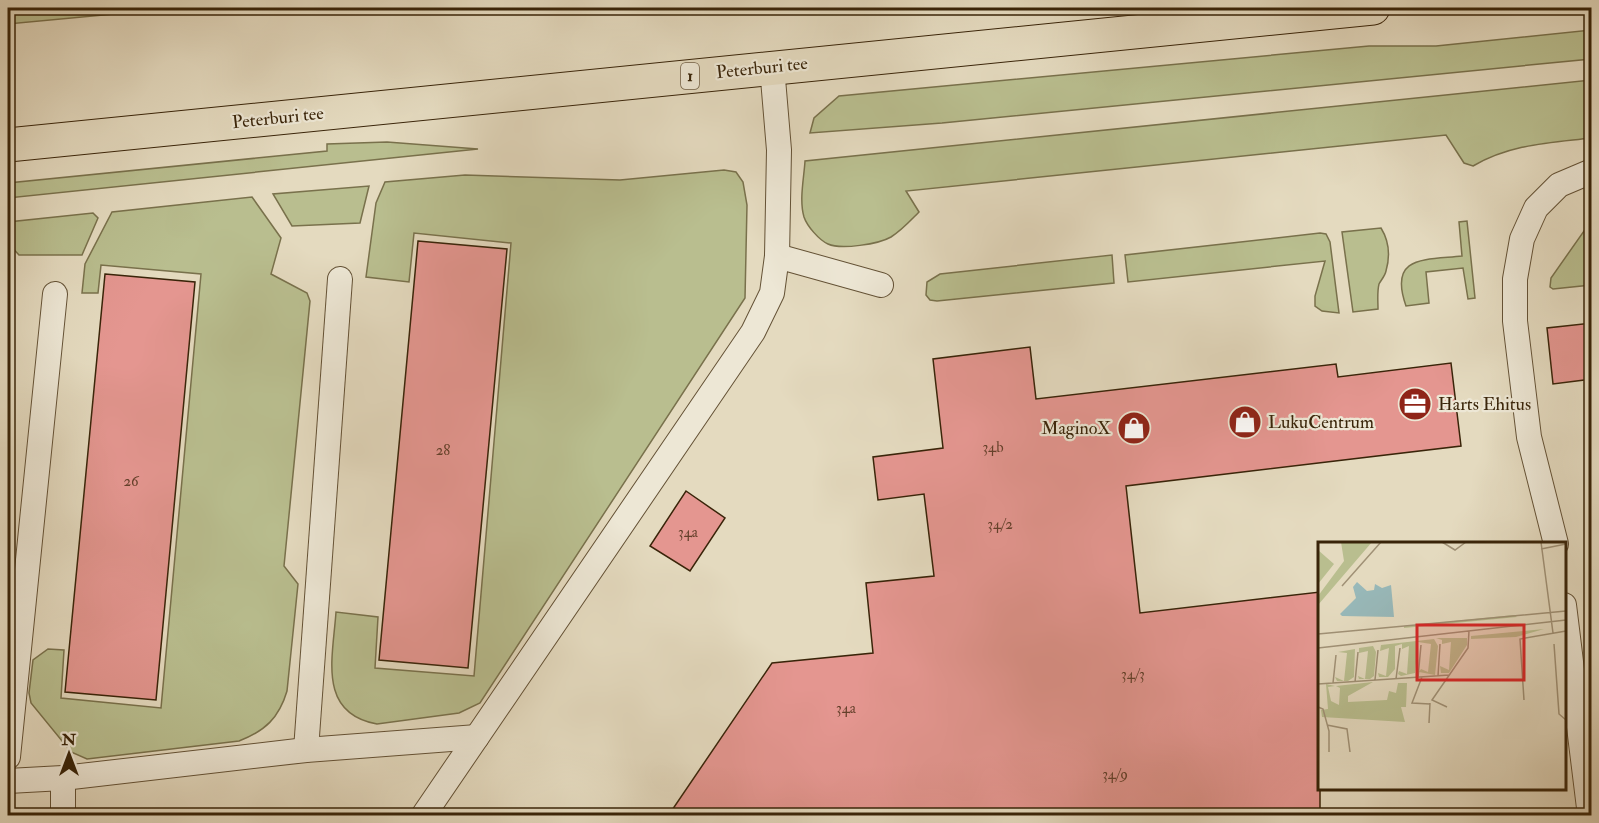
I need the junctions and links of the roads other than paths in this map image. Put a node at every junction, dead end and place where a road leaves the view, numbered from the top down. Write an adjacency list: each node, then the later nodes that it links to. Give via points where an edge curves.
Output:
1 (1373, 8): 2 (highway, Peterburi tee / 1)
2 (772, 67): 3 (highway, Peterburi tee / 1); 5 (lane, via 779,150)
3 (8, 145)
4 (1592, 171): 9 (lane, via 1559,185 1536,208 1522,239 1515,279 1515,321 1529,437)
5 (777, 256): 7 (lane); 11 (lane, via 772,293 753,332)
6 (340, 279): 12 (lane)
7 (881, 285)
8 (54, 294): 13 (lane)
9 (1555, 542)
10 (1566, 620): 18 (lane)
11 (477, 737): 12 (lane); 17 (lane)
12 (306, 750): 14 (lane)
13 (8, 757)
14 (63, 778): 15 (lane); 16 (lane)
15 (8, 781)
16 (63, 816)
17 (423, 816)
18 (1590, 816)

